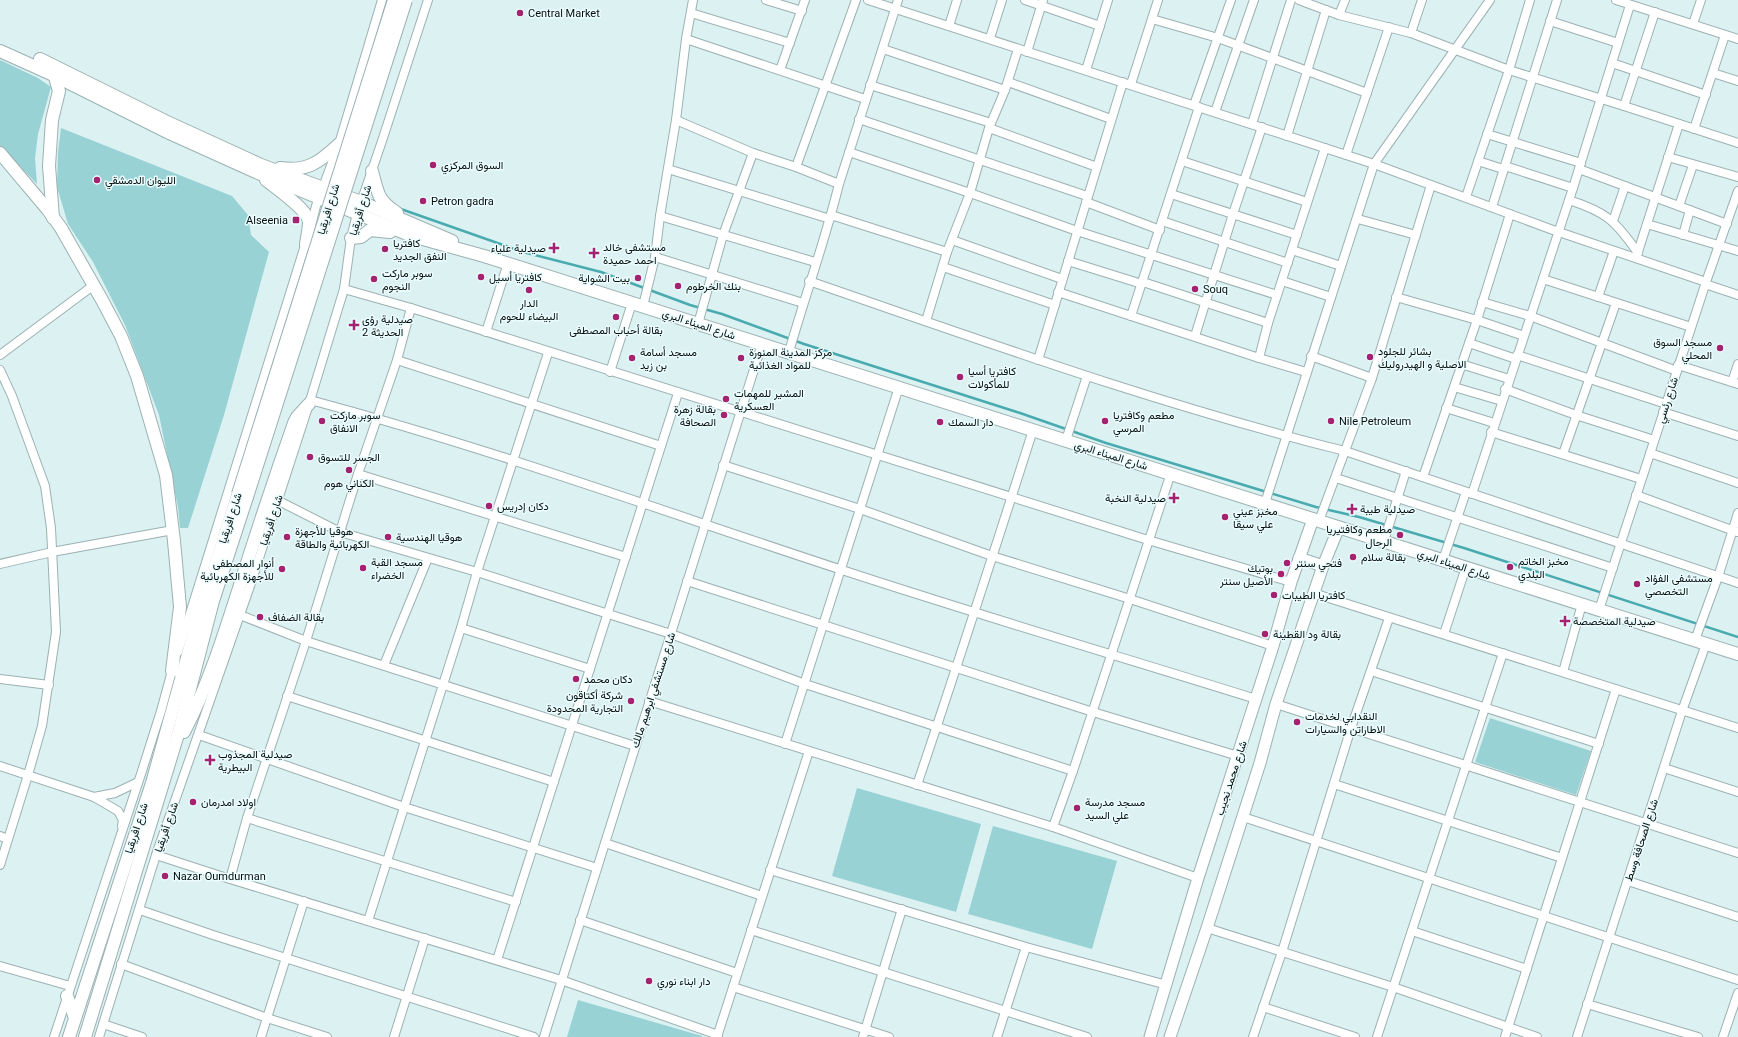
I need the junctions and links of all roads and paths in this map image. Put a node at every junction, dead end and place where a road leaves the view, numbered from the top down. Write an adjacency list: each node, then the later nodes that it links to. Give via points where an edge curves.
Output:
1 (382, 0): 90 (street)
2 (394, 0): 256 (highway, شارع افريقيا, bridge)
3 (406, 0): 256 (highway, شارع افريقيا, bridge)
4 (428, 0): 108 (street, شارع أفريقيا)
5 (693, 0): 32 (street)
6 (766, 0): 30 (street)
7 (805, 0): 30 (street)
8 (856, 0): 69 (street)
9 (868, 0): 27 (street)
10 (957, 0): 37 (street)
11 (1002, 0): 42 (street)
12 (1025, 0): 26 (street)
13 (1108, 0): 38 (street)
14 (1158, 0): 34 (street)
15 (1231, 0): 43 (street)
16 (1254, 0): 49 (street)
17 (1291, 0): 55 (street)
18 (1299, 0): 29 (street)
19 (1345, 0): 33 (street)
20 (1422, 0): 40 (street)
21 (1490, 0): 53 (street)
22 (1530, 0): 59 (street)
23 (1557, 0): 35 (street)
24 (1616, 0): 28 (street)
25 (1701, 0): 36 (street)
26 (1042, 3): 38 (street); 54 (street)
27 (896, 4): 37 (street); 50 (street)
28 (1630, 4): 31 (street); 48 (street)
29 (1322, 6): 33 (street); 60 (street)
30 (802, 11): 47 (street)
31 (1655, 12): 36 (street); 61 (street)
32 (691, 13): 44 (street); 47 (street)
33 (1339, 15): 39 (street)
34 (1152, 20): 43 (street); 67 (street)
35 (1550, 21): 48 (street); 64 (street)
36 (1693, 24): 41 (street)
37 (949, 26): 42 (street)
38 (1100, 26): 58 (street)
39 (1389, 27): 40 (street); 71 (street)
40 (1410, 33): 53 (street)
41 (1725, 35): 45 (street); 62 (street)
42 (990, 38): 51 (street)
43 (1218, 38): 49 (street); 75 (street)
44 (686, 39): 57 (street); 80 (street)
45 (1738, 39)
46 (0, 42): 106 (highway, via 63,70)
47 (790, 43): 57 (street)
48 (1618, 43): 56 (street)
49 (1238, 45): 55 (street); 77 (street)
50 (883, 49): 68 (street); 70 (street)
51 (1018, 49): 54 (street); 66 (street)
52 (0, 51): 63 (highway)
53 (1454, 51): 59 (street); 100 (street)
54 (1027, 52): 58 (street)
55 (1273, 58): 60 (street); 81 (street)
56 (1612, 63): 61 (street); 74 (street)
57 (780, 70): 69 (street)
58 (1086, 70): 67 (street)
59 (1509, 70): 64 (street); 86 (street)
60 (1308, 71): 71 (street); 87 (street)
61 (1636, 72): 72 (street); 76 (street)
62 (1713, 73): 65 (street); 72 (street)
63 (55, 77): 106 (highway, via 165,131); 134 (highway, via 59,91 52,120 48,166)
64 (1532, 77): 74 (street); 88 (street)
65 (1738, 81)
66 (1008, 82): 70 (street); 79 (street)
67 (1127, 83): 75 (street); 79 (street)
68 (870, 85): 73 (street); 83 (street)
69 (826, 86): 73 (street); 104 (street)
70 (1005, 90): 83 (street)
71 (1367, 93): 95 (street)
72 (1706, 95): 85 (street)
73 (865, 99): 78 (street)
74 (1600, 99): 76 (street); 103 (street)
75 (1197, 106): 77 (street); 98 (street)
76 (1624, 106): 82 (street)
77 (1215, 112): 81 (street)
78 (859, 119): 92 (street); 97 (street)
79 (1111, 119): 102 (street)
80 (676, 120): 94 (street); 107 (street)
81 (1252, 124): 84 (street)
82 (1679, 124): 85 (street); 96 (street)
83 (990, 126): 97 (street); 102 (street)
84 (1262, 127): 87 (street); 110 (street)
85 (1694, 129): 89 (street)
86 (1487, 134): 88 (street); 99 (street)
87 (1287, 136): 91 (street)
88 (1512, 141): 103 (street); 105 (street)
89 (1738, 143)
90 (339, 144): 106 (highway, via 307,167 294,170); 117 (street)
91 (1325, 148): 95 (street); 125 (street)
92 (849, 152): 111 (street); 118 (street)
93 (0, 153): 134 (highway)
94 (753, 153): 104 (street); 115 (street)
95 (1346, 155): 100 (street)
96 (1668, 157): 101 (street); 121 (street)
97 (980, 160): 118 (street); 122 (street)
98 (1182, 161): 110 (street); 119 (street)
99 (1478, 161): 105 (street); 120 (street)
100 (1374, 164): 112 (street); 135 (street)
101 (1693, 165): 109 (street); 126 (street)
102 (1097, 166): 122 (street)
103 (1580, 166): 113 (street); 114 (street)
104 (796, 167): 111 (street)
105 (1504, 167): 114 (street); 127 (street)
106 (259, 169): 117 (highway); 151 (highway, via 307,216 309,222)
107 (668, 169): 115 (street); 132 (street)
108 (372, 171): 124 (street, شارع أفريقيا); 141 (highway, via 378,195)
109 (1738, 177)
110 (1244, 182): 125 (street); 130 (street)
111 (839, 184): 133 (street)
112 (1431, 185): 120 (street); 146 (street)
113 (1625, 186): 121 (street); 137 (street)
114 (1573, 188): 123 (street)
115 (738, 190): 133 (street); 144 (street)
116 (1738, 191): 139 (street, شارع رئسي)
117 (321, 193): 124 (highway); 129 (highway); 151 (street)
118 (970, 193): 142 (street); 149 (street)
119 (1171, 194): 130 (street); 136 (street)
120 (1466, 197): 127 (street)
121 (1656, 197): 126 (street); 138 (street)
122 (1086, 199): 140 (street); 142 (street)
123 (1569, 200): 137 (street, via 1596,209); 143 (street)
124 (361, 202): 129 (street, شارع أفريقيا); 141 (highway)
125 (1307, 202): 145 (street)
126 (1679, 206): 128 (street)
127 (1492, 207): 131 (street)
128 (1690, 210): 139 (street); 147 (street)
129 (357, 214): 141 (highway); 148 (street, شارع أفريقيا)
130 (1233, 214): 145 (street); 150 (street)
131 (1510, 214): 143 (street); 183 (street)
132 (660, 216): 144 (street); 159 (street)
133 (830, 217): 156 (street); 161 (street)
134 (53, 218): 174 (highway)
135 (1358, 219): 146 (street); 164 (street)
136 (1162, 221): 140 (street); 150 (street)
137 (1613, 221): 158 (street)
138 (1647, 224): 147 (street); 158 (street)
139 (1727, 224): 152 (street, شارع رئسي)
140 (1160, 230): 157 (street)
141 (414, 231): 148 (highway, via 370,230 361,237); 163 (highway, شارع الميناء البري)
142 (1077, 231): 157 (street); 160 (street)
143 (1559, 231): 155 (street); 169 (street)
144 (723, 234): 161 (street); 166 (street)
145 (1297, 235): 153 (street)
146 (1416, 235): 180 (street)
147 (1683, 235): 152 (street)
148 (351, 238): 175 (street, شارع أفريقيا)
149 (952, 240): 156 (street); 168 (street)
150 (1224, 242): 162 (street); 167 (street)
151 (306, 244): 312 (street)
152 (1719, 245): 154 (street); 173 (street, شارع رئسي)
153 (1292, 250): 162 (street); 164 (street)
154 (1738, 250)
155 (1614, 251): 158 (street); 181 (street)
156 (947, 252): 165 (street)
157 (1151, 255): 167 (street); 172 (street)
158 (1637, 255): 173 (street)
159 (656, 257): 166 (street); 186 (street)
160 (1068, 261): 168 (street); 172 (street)
161 (815, 262): 171 (street)
162 (1288, 263): 170 (street)
163 (508, 264): 186 (highway, شارع الميناء البري); 196 (street)
164 (1341, 266): 179 (street)
165 (943, 267): 187 (street); 192 (street)
166 (711, 274): 184 (street); 194 (street)
167 (1214, 275): 177 (street); 182 (street)
168 (1062, 279): 176 (street)
169 (1543, 279): 181 (street); 190 (street)
170 (1282, 281): 177 (street); 179 (street)
171 (809, 282): 184 (street); 192 (street)
172 (1142, 283): 182 (street); 189 (street)
173 (1705, 283): 178 (street); 195 (street, شارع رئسي)
174 (94, 285): 204 (street); 269 (highway, via 121,336 137,376 166,475)
175 (344, 289): 188 (street); 226 (street, شارع أفريقيا)
176 (1058, 292): 187 (street); 189 (street)
177 (1277, 295): 193 (street)
178 (1738, 295)
179 (1331, 297): 205 (street)
180 (1396, 297): 191 (street); 217 (street)
181 (1598, 297): 185 (street)
182 (1205, 302): 193 (street); 197 (street)
183 (1482, 302): 190 (street); 191 (street)
184 (802, 303): 202 (street)
185 (1616, 303): 195 (street); 200 (street)
186 (638, 304): 194 (highway, شارع الميناء البري); 214 (street)
187 (1055, 305): 209 (street)
188 (411, 308): 196 (street); 208 (street)
189 (1131, 316): 197 (street)
190 (1530, 316): 198 (street); 200 (street)
191 (1477, 320): 198 (street); 199 (street)
192 (926, 321): 209 (street)
193 (1268, 323): 207 (street)
194 (698, 324): 201 (highway, شارع الميناء البري)
195 (1691, 327): 212 (street, شارع رئسي)
196 (486, 332): 203 (street)
197 (1194, 336): 207 (street)
198 (1524, 336): 206 (street)
199 (1469, 343): 206 (street); 210 (street)
200 (1602, 343): 212 (street); 218 (street)
201 (762, 344): 202 (highway, شارع الميناء البري); 230 (street, شارع مستشفي ابرهيم مالك)
202 (789, 352): 221 (highway, شارع الميناء البري)
203 (548, 353): 214 (street); 227 (street)
204 (0, 355)
205 (1311, 356): 215 (street); 217 (street)
206 (1517, 357): 218 (street); 219 (street)
207 (1259, 358): 215 (street)
208 (397, 360): 227 (street); 232 (street)
209 (1038, 360): 216 (street)
210 (1462, 364): 219 (street); 222 (street)
211 (1738, 364): 220 (street)
212 (1678, 368): 220 (street); 229 (street, شارع رئسي)
213 (0, 370): 275 (street, via 15,403 45,486)
214 (610, 372): 224 (street)
215 (1306, 372): 237 (street)
216 (1086, 376): 237 (street); 238 (street)
217 (1372, 378): 241 (street)
218 (1589, 379): 229 (street); 231 (street)
219 (1509, 380): 223 (street)
220 (1735, 383)
221 (899, 387): 234 (highway, شارع الميناء البري); 244 (street)
222 (1454, 387): 225 (street); 228 (street)
223 (1506, 389): 225 (street); 231 (street)
224 (678, 394): 230 (street); 240 (street)
225 (1502, 401): 233 (street)
226 (309, 402): 232 (street); 259 (street, شارع أفريقيا); 338 (highway, via 294,423 226,629 196,709)
227 (532, 404): 240 (street); 245 (street)
228 (1446, 408): 233 (street); 250 (street)
229 (1664, 408): 236 (street); 239 (street, شارع رئسي)
230 (740, 413): 244 (street); 246 (street, شارع مستشفي ابرهيم مالك)
231 (1576, 415): 239 (street); 243 (street)
232 (378, 418): 245 (street); 249 (street)
233 (1494, 423): 235 (street)
234 (1033, 430): 238 (highway, شارع الميناء البري); 258 (street)
235 (1491, 432): 243 (street); 254 (street)
236 (1738, 436)
237 (1285, 437): 241 (street); 261 (street)
238 (1066, 440): 248 (highway, شارع الميناء البري)
239 (1654, 440): 242 (street, شارع رئسي)
240 (661, 446): 260 (street)
241 (1345, 451): 247 (street); 251 (street)
242 (1650, 452): 252 (street, شارع رئسي); 253 (street)
243 (1562, 454): 252 (street)
244 (878, 456): 258 (street); 262 (street)
245 (513, 462): 260 (street); 264 (street)
246 (723, 465): 262 (street); 267 (street, شارع مستشفي ابرهيم مالك)
247 (1406, 471): 250 (street); 257 (street)
248 (1171, 473): 261 (highway, شارع الميناء البري); 272 (street)
249 (358, 474): 264 (street); 270 (street)
250 (1422, 477): 254 (street)
251 (1336, 478): 257 (street); 266 (street)
252 (1641, 479): 255 (street, شارع رئسي)
253 (1738, 483)
254 (1469, 493): 265 (street); 274 (street)
255 (1636, 495): 271 (street); 274 (street, شارع رئسي)
256 (242, 496): 338 (highway, شارع افريقيا); 408 (highway, شارع افريقيا, via 195,629 152,783)
257 (1398, 497): 265 (street); 273 (street)
258 (1011, 498): 272 (street); 276 (street)
259 (277, 500): 270 (street); 297 (street, شارع أفريقيا)
260 (643, 503): 267 (street); 277 (street)
261 (1265, 504): 266 (highway, شارع الميناء البري)
262 (860, 509): 276 (street); 285 (street)
263 (1738, 513): 271 (street, شارع الصحافة وسط)
264 (496, 516): 277 (street); 286 (street)
265 (1457, 516): 280 (street); 284 (street)
266 (1316, 520): 268 (highway, شارع الميناء البري); 279 (main road, شارع محمد نجيب)
267 (706, 524): 285 (street); 288 (street, شارع مستشفي ابرهيم مالك)
268 (1339, 527): 273 (highway, شارع الميناء البري); 282 (main road, شارع محمد نجيب)
269 (173, 530): 275 (street); 312 (highway, via 180,607)
270 (340, 532): 278 (street); 303 (street)
271 (1735, 532): 287 (street, شارع الصحافة وسط)
272 (1148, 540): 289 (street); 292 (street)
273 (1384, 541): 280 (highway, شارع الميناء البري)
274 (1620, 544): 284 (street, شارع رئسي); 287 (street)
275 (52, 552): 281 (street); 318 (street, via 56,632)
276 (992, 556): 292 (street); 295 (street)
277 (626, 557): 296 (street)
278 (428, 558): 286 (street); 309 (street)
279 (1299, 558): 282 (main road); 289 (main road, شارع محمد نجيب)
280 (1443, 560): 283 (highway, شارع الميناء البري)
281 (0, 564)
282 (1323, 566): 291 (main road, شارع محمد نجيب)
283 (1466, 567): 293 (highway, شارع الميناء البري); 302 (street)
284 (1613, 568): 294 (street, شارع رئسي)
285 (841, 570): 295 (street); 299 (street)
286 (477, 572): 296 (street); 300 (street)
287 (1718, 577): 290 (street); 304 (street, شارع الصحافة وسط)
288 (687, 581): 299 (street); 301 (street, شارع مستشفي ابرهيم مالك)
289 (1291, 582): 305 (main road, شارع محمد نجيب)
290 (1738, 584)
291 (1313, 593): 298 (street); 323 (main road, شارع محمد نجيب)
292 (1130, 598): 305 (street); 307 (street)
293 (1582, 604): 294 (highway, شارع الميناء البري); 314 (street)
294 (1599, 610): 304 (highway, شارع الميناء البري)
295 (976, 612): 307 (street); 310 (street)
296 (608, 614): 301 (street); 311 (street)
297 (240, 615): 303 (street); 331 (street, شارع أفريقيا)
298 (1389, 618): 302 (street); 313 (street)
299 (824, 625): 310 (street); 317 (street)
300 (461, 628): 311 (street); 316 (street)
301 (671, 634): 317 (street); 322 (street, شارع مستشفي ابرهيم مالك)
302 (1444, 634): 306 (street)
303 (306, 641): 309 (street); 320 (street)
304 (1701, 642): 308 (highway, شارع الميناء البري); 325 (street, شارع الصحافة وسط)
305 (1273, 646): 321 (main road, شارع محمد نجيب)
306 (1503, 653): 314 (street); 324 (street)
307 (1111, 654): 321 (street); 326 (street)
308 (1738, 654)
309 (384, 665): 316 (street)
310 (957, 668): 326 (street); 328 (street)
311 (590, 669): 327 (street)
312 (172, 671): 345 (street)
313 (1371, 671): 324 (street); 329 (street)
314 (1562, 672): 319 (street)
315 (0, 679): 318 (street)
316 (443, 684): 327 (street); 332 (street)
317 (805, 684): 328 (street); 333 (street)
318 (49, 685): 344 (street, via 42,726)
319 (1616, 689): 325 (street); 334 (street)
320 (287, 696): 332 (street); 339 (street)
321 (1256, 699): 337 (main road, شارع محمد نجيب)
322 (649, 701): 333 (street); 335 (street, شارع مستشفي ابرهيم مالك)
323 (1276, 704): 329 (street); 353 (main road, شارع محمد نجيب)
324 (1485, 707): 334 (street); 340 (street)
325 (1682, 710): 330 (street); 342 (street, شارع الصحافة وسط)
326 (1093, 712): 337 (street); 343 (street)
327 (572, 726): 335 (street); 346 (street)
328 (937, 727): 343 (street); 348 (street)
329 (1351, 728): 340 (street); 347 (street)
330 (1738, 728)
331 (199, 735): 339 (street); 364 (street, شارع أفريقيا)
332 (426, 740): 346 (street); 352 (street)
333 (786, 744): 336 (street)
334 (1599, 744): 351 (street)
335 (635, 746): 361 (street, شارع مستشفي ابرهيم مالك)
336 (809, 751): 348 (street); 369 (street)
337 (1238, 756): 371 (main road, شارع محمد نجيب)
338 (171, 757): 417 (highway, شارع افريقيا)
339 (266, 759): 352 (street); 354 (street)
340 (1466, 765): 351 (street); 355 (street)
341 (0, 766): 344 (street)
342 (1664, 768): 349 (street); 356 (street, شارع الصحافة وسط)
343 (1073, 771): 357 (street)
344 (28, 775): 350 (street); 359 (street)
345 (138, 782): 350 (street, via 115,794); 358 (street)
346 (554, 782): 362 (street)
347 (1334, 784): 355 (street); 360 (street)
348 (917, 785): 357 (street)
349 (1738, 792)
350 (94, 797): 358 (street, via 118,811 123,820)
351 (1580, 802): 356 (street); 365 (street)
352 (404, 807): 362 (street); 366 (street)
353 (1243, 817): 360 (street); 383 (main road, شارع محمد نجيب)
354 (247, 818): 366 (street); 372 (street)
355 (1448, 821): 365 (street); 370 (street)
356 (1646, 823): 363 (street); 373 (street, شارع الصحافة وسط)
357 (1053, 827): 371 (street)
358 (122, 829): 402 (street)
359 (4, 838): 367 (street)
360 (1316, 841): 370 (street); 389 (street)
361 (605, 843): 368 (street, شارع مستشفي ابرهيم مالك); 374 (street)
362 (533, 848): 368 (street); 376 (street)
363 (1738, 853)
364 (156, 855): 372 (street); 378 (street, شارع أفريقيا)
365 (1562, 858): 379 (street)
366 (387, 862): 376 (street); 382 (street)
367 (0, 865)
368 (597, 868): 381 (street, شارع مستشفي ابرهيم مالك)
369 (770, 870): 374 (street); 377 (street)
370 (1429, 877): 379 (street); 385 (street)
371 (1198, 878): 399 (main road, شارع محمد نجيب)
372 (230, 879): 375 (street)
373 (1628, 881): 380 (street); 386 (street, شارع الصحافة وسط)
374 (762, 896): 384 (street)
375 (304, 901): 382 (street); 390 (street)
376 (516, 902): 391 (street)
377 (902, 909): 388 (street); 396 (street)
378 (140, 910): 390 (street); 392 (street, شارع أفريقيا)
379 (1544, 915): 386 (street); 394 (street)
380 (1738, 917)
381 (580, 920): 395 (street); 397 (street, شارع مستشفي ابرهيم مالك)
382 (368, 921): 387 (street)
383 (1207, 928): 389 (street); 429 (main road, شارع محمد نجيب)
384 (751, 930): 395 (street); 396 (street)
385 (1412, 931): 394 (street); 401 (street)
386 (1608, 936): 398 (street); 405 (street, شارع الصحافة وسط)
387 (425, 938): 391 (street); 404 (street)
388 (1026, 947): 399 (street); 407 (street)
389 (1282, 952): 401 (street); 406 (street)
390 (286, 958): 404 (street); 409 (street)
391 (497, 960): 397 (street)
392 (121, 964): 409 (street); 410 (street, شارع أفريقيا)
393 (0, 966): 402 (street)
394 (1527, 969): 411 (street)
395 (737, 973): 400 (street)
396 (882, 973): 407 (street); 412 (street)
397 (561, 980): 414 (street); 424 (street, شارع مستشفي ابرهيم مالك)
398 (1738, 980)
399 (1167, 985): 428 (main road, شارع محمد نجيب)
400 (733, 987): 412 (street); 414 (street)
401 (1393, 987): 411 (street); 432 (street)
402 (68, 991): 408 (highway); 415 (street)
403 (1738, 993): 437 (street)
404 (407, 997): 422 (street); 423 (street)
405 (1587, 1004): 413 (street); 435 (street, شارع الصحافة وسط)
406 (1263, 1007): 430 (street); 431 (street)
407 (1005, 1012): 426 (street); 427 (street)
408 (75, 1018): 416 (highway, شارع افريقيا)
409 (267, 1018): 420 (street); 421 (street)
410 (103, 1024): 418 (street, شارع أفريقيا); 419 (street)
411 (1508, 1027): 433 (street); 434 (street)
412 (864, 1033): 425 (street)
413 (1684, 1035): 436 (street)
414 (717, 1036)
415 (54, 1037)
416 (69, 1037)
417 (85, 1037)
418 (99, 1037)
419 (142, 1037)
420 (261, 1037)
421 (327, 1037)
422 (394, 1037)
423 (534, 1037)
424 (544, 1037)
425 (889, 1037)
426 (997, 1037)
427 (1088, 1037)
428 (1150, 1037)
429 (1170, 1037)
430 (1253, 1037)
431 (1355, 1037)
432 (1378, 1037)
433 (1505, 1037)
434 (1536, 1037)
435 (1577, 1037)
436 (1698, 1037)
437 (1723, 1037)

